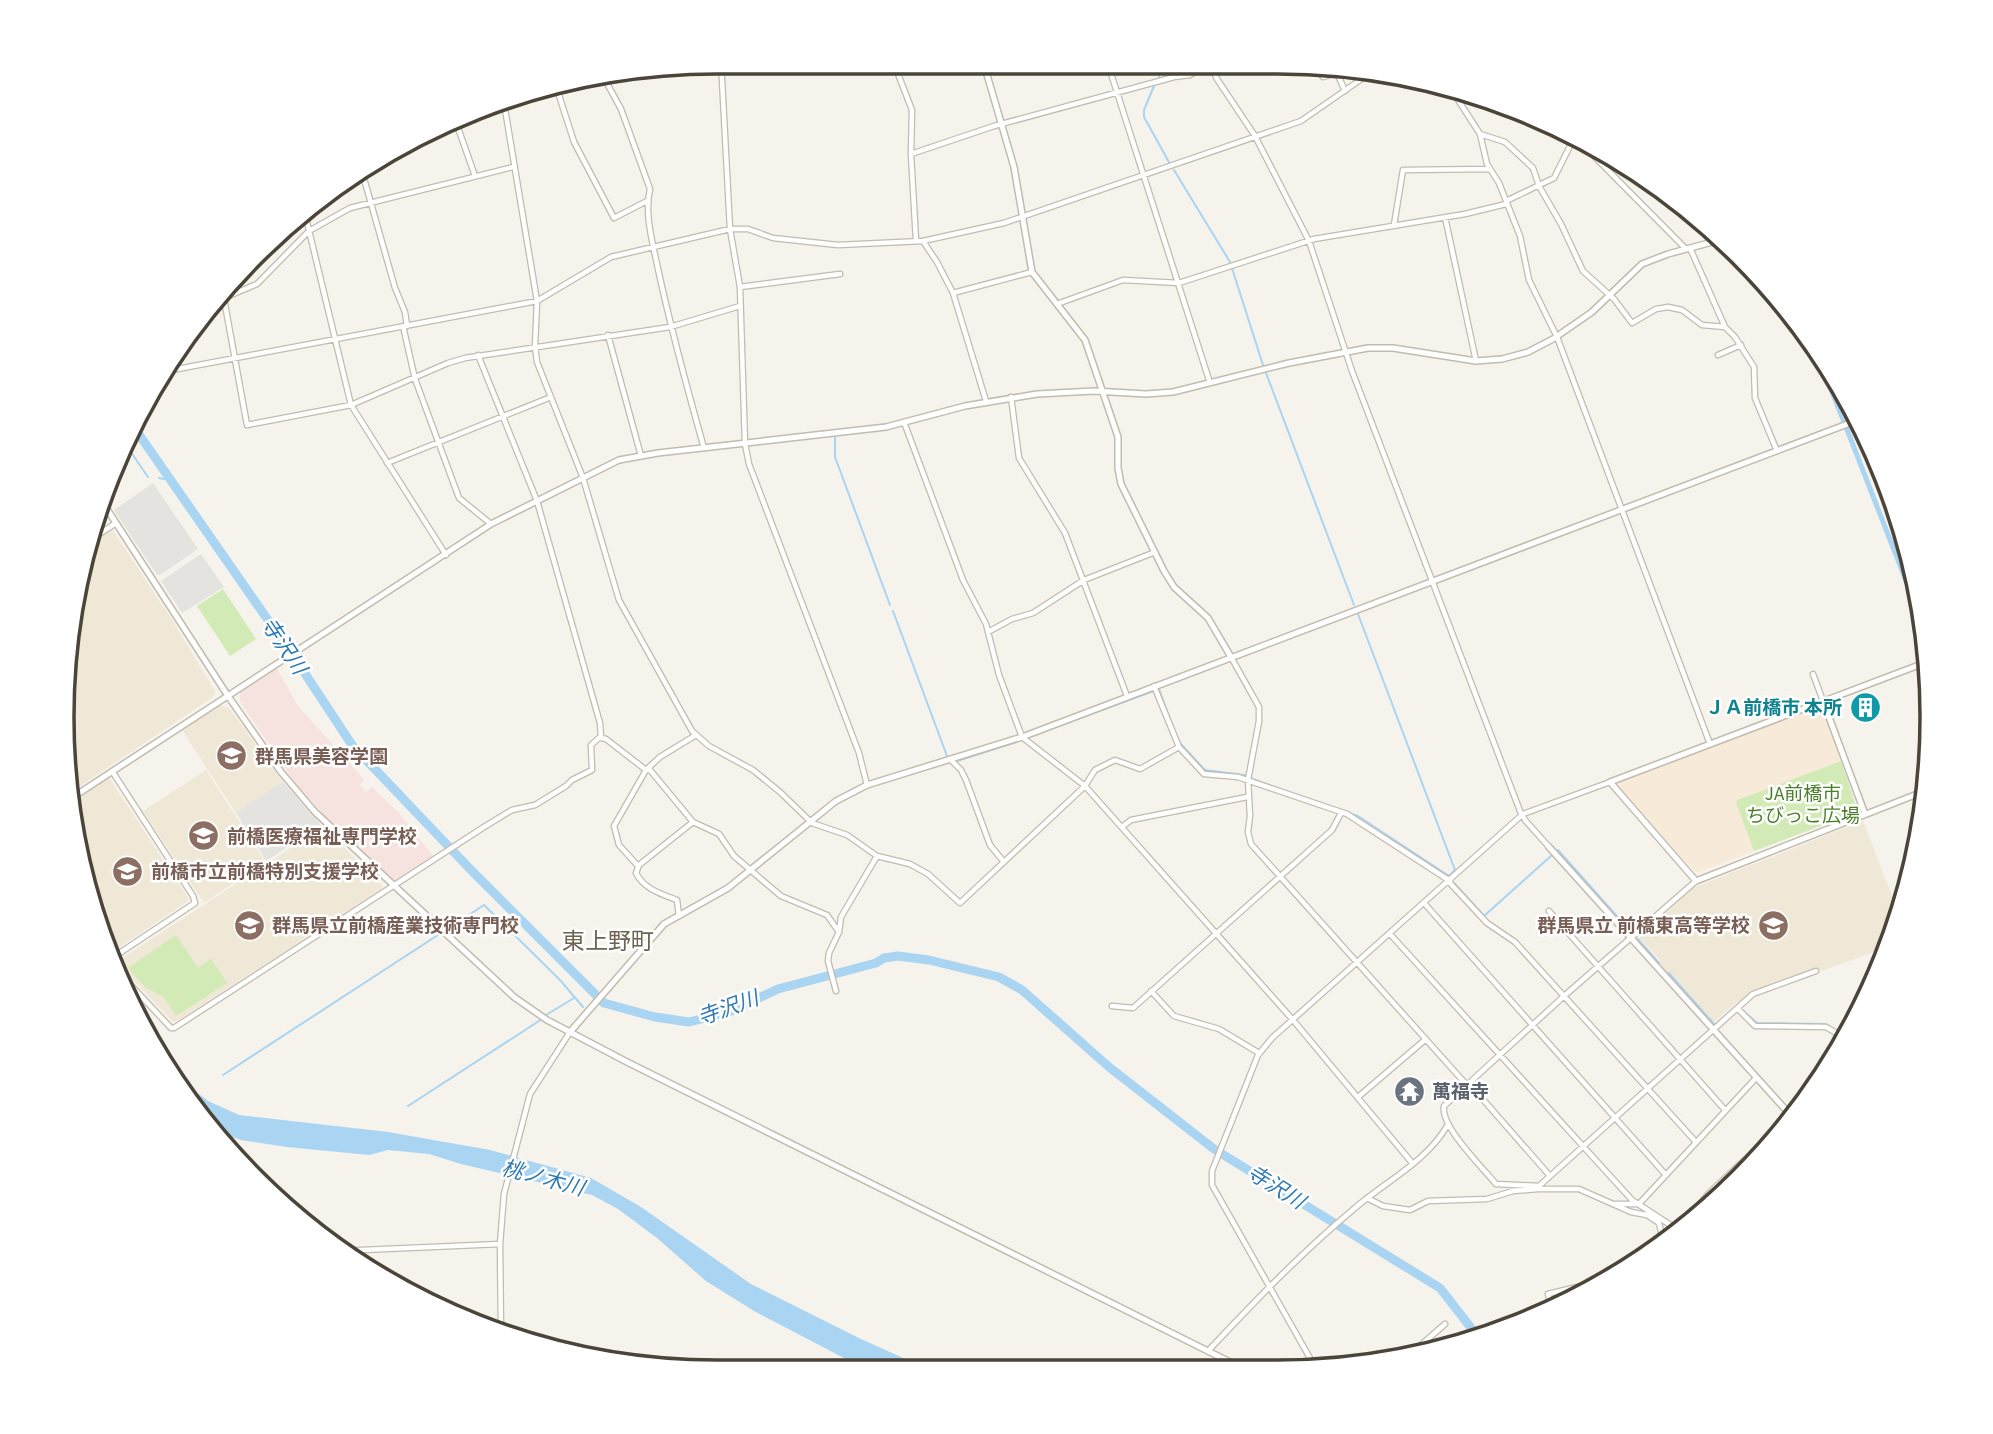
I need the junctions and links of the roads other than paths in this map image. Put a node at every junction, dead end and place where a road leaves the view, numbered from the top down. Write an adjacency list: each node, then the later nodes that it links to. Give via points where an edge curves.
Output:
1 (722, 74): 35 (street)
2 (898, 74): 20 (street, via 912,110)
3 (987, 74): 15 (street)
4 (1111, 74): 12 (street)
5 (1190, 74): 12 (street)
6 (1214, 74): 18 (street)
7 (1339, 77): 10 (street)
8 (1361, 79): 10 (street)
9 (607, 83): 28 (street, via 650,189)
10 (1345, 91): 18 (street, via 1305,119)
11 (558, 93): 28 (street, via 574,142 614,218)
12 (1117, 94): 15 (street); 25 (street)
13 (1458, 100): 17 (street)
14 (505, 110): 22 (street)
15 (1002, 123): 20 (street); 32 (street)
16 (458, 128): 24 (street)
17 (1480, 134): 23 (street); 27 (street, via 1505,142 1522,156 1533,168)
18 (1255, 136): 25 (street); 38 (street)
19 (1571, 145): 27 (street, via 1554,178)
20 (911, 154): 37 (street)
21 (1597, 160): 41 (street)
22 (513, 167): 24 (street); 49 (street)
23 (1489, 169): 29 (street); 34 (street, via 1403,170)
24 (475, 176): 30 (street)
25 (1144, 176): 32 (street); 44 (street)
26 (364, 179): 30 (street)
27 (1539, 186): 29 (street); 48 (street, via 1583,271)
28 (647, 201): 40 (street)
29 (1506, 202): 31 (street); 57 (street, via 1520,236 1529,280)
30 (370, 203): 36 (street, via 346,209); 53 (street, via 405,312)
31 (1445, 217): 34 (street); 65 (street)
32 (1023, 218): 37 (street); 42 (street)
33 (307, 221): 36 (street)
34 (1394, 225): 38 (street)
35 (730, 229): 37 (street, via 838,245); 40 (street); 45 (street)
36 (309, 232): 47 (street, via 257,284); 58 (street)
37 (920, 241): 46 (street)
38 (1310, 241): 44 (street); 61 (street)
39 (1710, 242): 41 (street)
40 (653, 246): 49 (street, via 611,257); 54 (street)
41 (1688, 248): 48 (street, via 1642,264); 55 (street)
42 (1032, 272): 46 (street); 51 (street)
43 (840, 274): 45 (street)
44 (1179, 282): 51 (street, via 1126,279); 68 (street)
45 (740, 287): 52 (street)
46 (953, 293): 72 (street)
47 (231, 295)
48 (1610, 295): 55 (street, via 1632,323 1668,307 1682,310 1702,325); 57 (street)
49 (537, 301): 53 (street); 60 (street)
50 (225, 303): 64 (street)
51 (1057, 304): 69 (street, via 1084,337)
52 (740, 306): 54 (street); 78 (street)
53 (405, 326): 58 (street); 67 (street)
54 (670, 327): 56 (street); 79 (street)
55 (1725, 327): 59 (street)
56 (608, 335): 60 (street); 81 (street)
57 (1557, 337): 65 (street, via 1517,356); 85 (street)
58 (335, 339): 64 (street); 73 (street)
59 (1741, 345): 63 (street); 80 (street, via 1754,367 1755,398)
60 (535, 346): 62 (street); 70 (street)
61 (1345, 352): 65 (street, via 1385,347); 68 (street); 93 (street)
62 (478, 355): 67 (street); 74 (street)
63 (1718, 355)
64 (234, 358): 66 (street); 73 (street, via 247,425)
65 (1476, 361)
66 (176, 369)
67 (415, 379): 73 (street); 77 (street)
68 (1210, 383): 69 (street, via 1156,394)
69 (1102, 391): 71 (street); 90 (street, via 1118,437 1121,484)
70 (551, 397): 74 (street); 83 (street)
71 (1011, 397): 72 (street); 92 (street, via 1019,458 1059,521)
72 (986, 401): 75 (street)
73 (351, 405): 82 (street)
74 (503, 416): 77 (street); 84 (street)
75 (904, 422): 78 (street); 94 (street, via 963,580)
76 (1848, 424): 80 (street)
77 (438, 442): 82 (street); 88 (street, via 459,498)
78 (744, 444): 79 (street); 112 (street)
79 (704, 448): 81 (street)
80 (1777, 450): 85 (street)
81 (641, 456): 83 (street, via 619,460)
82 (387, 463): 91 (street)
83 (583, 478): 84 (street); 102 (street, via 618,600)
84 (537, 501): 88 (street); 103 (street, via 600,723)
85 (1620, 509): 93 (street); 105 (street)
86 (108, 510): 87 (street)
87 (116, 523): 89 (street); 99 (street)
88 (491, 523): 91 (street)
89 (101, 533)
90 (1155, 552): 92 (street); 95 (street, via 1174,587 1208,618)
91 (446, 555): 99 (street)
92 (1084, 580): 94 (street, via 1033,613); 100 (street)
93 (1431, 581): 95 (street); 119 (street)
94 (988, 632): 104 (street)
95 (1231, 657): 98 (street); 110 (street, via 1259,707)
96 (1917, 666): 101 (street)
97 (1813, 674): 101 (street)
98 (1154, 686): 100 (street); 106 (street)
99 (228, 695): 109 (street); 131 (street, via 298,793)
100 (1128, 696): 104 (street)
101 (1823, 701): 105 (street); 118 (street)
102 (696, 735): 108 (street); 120 (street, via 753,770)
103 (600, 737): 108 (street); 131 (street, via 591,745 592,770 535,805 512,810)
104 (1022, 737): 107 (street); 113 (street)
105 (1710, 744): 111 (street)
106 (1179, 747): 110 (street, via 1204,774); 113 (street, via 1140,769 1115,760 1096,770)
107 (950, 759): 112 (street); 125 (street, via 966,779 989,845)
108 (646, 770): 121 (street); 126 (street, via 614,827 619,845)
109 (112, 771): 114 (street); 139 (street, via 195,903)
110 (1248, 780): 116 (street); 117 (street)
111 (1610, 782): 119 (street); 130 (street)
112 (867, 785): 120 (street)
113 (1085, 786): 122 (street); 125 (street)
114 (78, 793)
115 (1915, 795): 118 (street)
116 (1247, 797): 122 (street, via 1133,819); 128 (street, via 1251,844)
117 (1341, 813): 128 (street, via 1332,830); 129 (street, via 1361,821)
118 (1865, 814): 130 (street)
119 (1522, 816): 123 (street); 129 (street)
120 (809, 821): 124 (street, via 847,835); 127 (street)
121 (693, 822): 126 (street); 127 (street, via 719,834)
122 (1122, 827): 136 (street)
123 (1549, 847): 138 (street)
124 (877, 856): 125 (street, via 928,874 960,903); 135 (street, via 841,917)
125 (1003, 862)
126 (638, 866): 134 (street, via 636,873 648,888 677,900)
127 (751, 869): 134 (street, via 710,900); 135 (street, via 781,896 827,915)
128 (1280, 876): 136 (street); 140 (street)
129 (1449, 881): 132 (street); 146 (street, via 1487,923 1515,942)
130 (1696, 881): 138 (street)
131 (393, 886): 143 (street, via 174,1028); 152 (street, via 514,997)
132 (1424, 903): 137 (street); 150 (street)
133 (1549, 911): 141 (street)
134 (679, 916): 152 (street, via 657,930)
135 (839, 932): 144 (street, via 828,961)
136 (1216, 933): 145 (street); 149 (street)
137 (1390, 934): 140 (street); 156 (street)
138 (1631, 937): 141 (street); 151 (street)
139 (119, 956)
140 (1358, 962): 149 (street); 154 (street)
141 (1598, 966): 146 (street); 157 (street)
142 (1816, 971): 148 (street, via 1753,994)
143 (133, 986)
144 (835, 988)
145 (1151, 991): 147 (street, via 1130,1009); 155 (street, via 1174,1016 1219,1029)
146 (1563, 997): 150 (street); 160 (street)
147 (1112, 1006)
148 (1738, 1009): 151 (street); 153 (street, via 1755,1026 1826,1027)
149 (1293, 1020): 155 (street); 161 (street)
150 (1533, 1025): 156 (street); 164 (street)
151 (1714, 1030): 157 (street); 158 (street)
152 (570, 1032): 177 (street, via 530,1094 504,1194); 185 (street)
153 (1836, 1033)
154 (1426, 1039): 159 (street); 161 (street)
155 (1259, 1053): 179 (street, via 1211,1182)
156 (1500, 1054): 159 (street); 167 (street)
157 (1680, 1059): 160 (street); 162 (street)
158 (1756, 1078): 162 (street); 163 (street)
159 (1466, 1084): 165 (street, via 1444,1106); 170 (street)
160 (1647, 1088): 164 (street); 166 (street)
161 (1358, 1097): 168 (street)
162 (1725, 1110): 166 (street)
163 (1786, 1110)
164 (1615, 1116): 167 (street); 169 (street)
165 (1447, 1126): 168 (street); 171 (street, via 1496,1184)
166 (1695, 1141): 169 (street)
167 (1582, 1145): 170 (street); 173 (street)
168 (1413, 1164): 172 (street)
169 (1665, 1174): 173 (street)
170 (1550, 1176): 171 (street)
171 (1539, 1187): 172 (street, via 1487,1199 1428,1201 1410,1210); 174 (street, via 1579,1189)
172 (1367, 1198): 179 (street)
173 (1639, 1203): 174 (street); 175 (street)
174 (1614, 1204): 176 (street, via 1647,1215 1658,1223)
175 (1671, 1225)
176 (1661, 1233)
177 (500, 1244): 178 (street); 182 (street)
178 (357, 1250)
179 (1268, 1286): 185 (street); 186 (street)
180 (1571, 1288): 181 (street, via 1548,1294)
181 (1549, 1299)
182 (501, 1323)
183 (1445, 1324): 184 (street)
184 (1424, 1343)
185 (1208, 1351): 187 (street)
186 (1310, 1359)
187 (1226, 1360)

